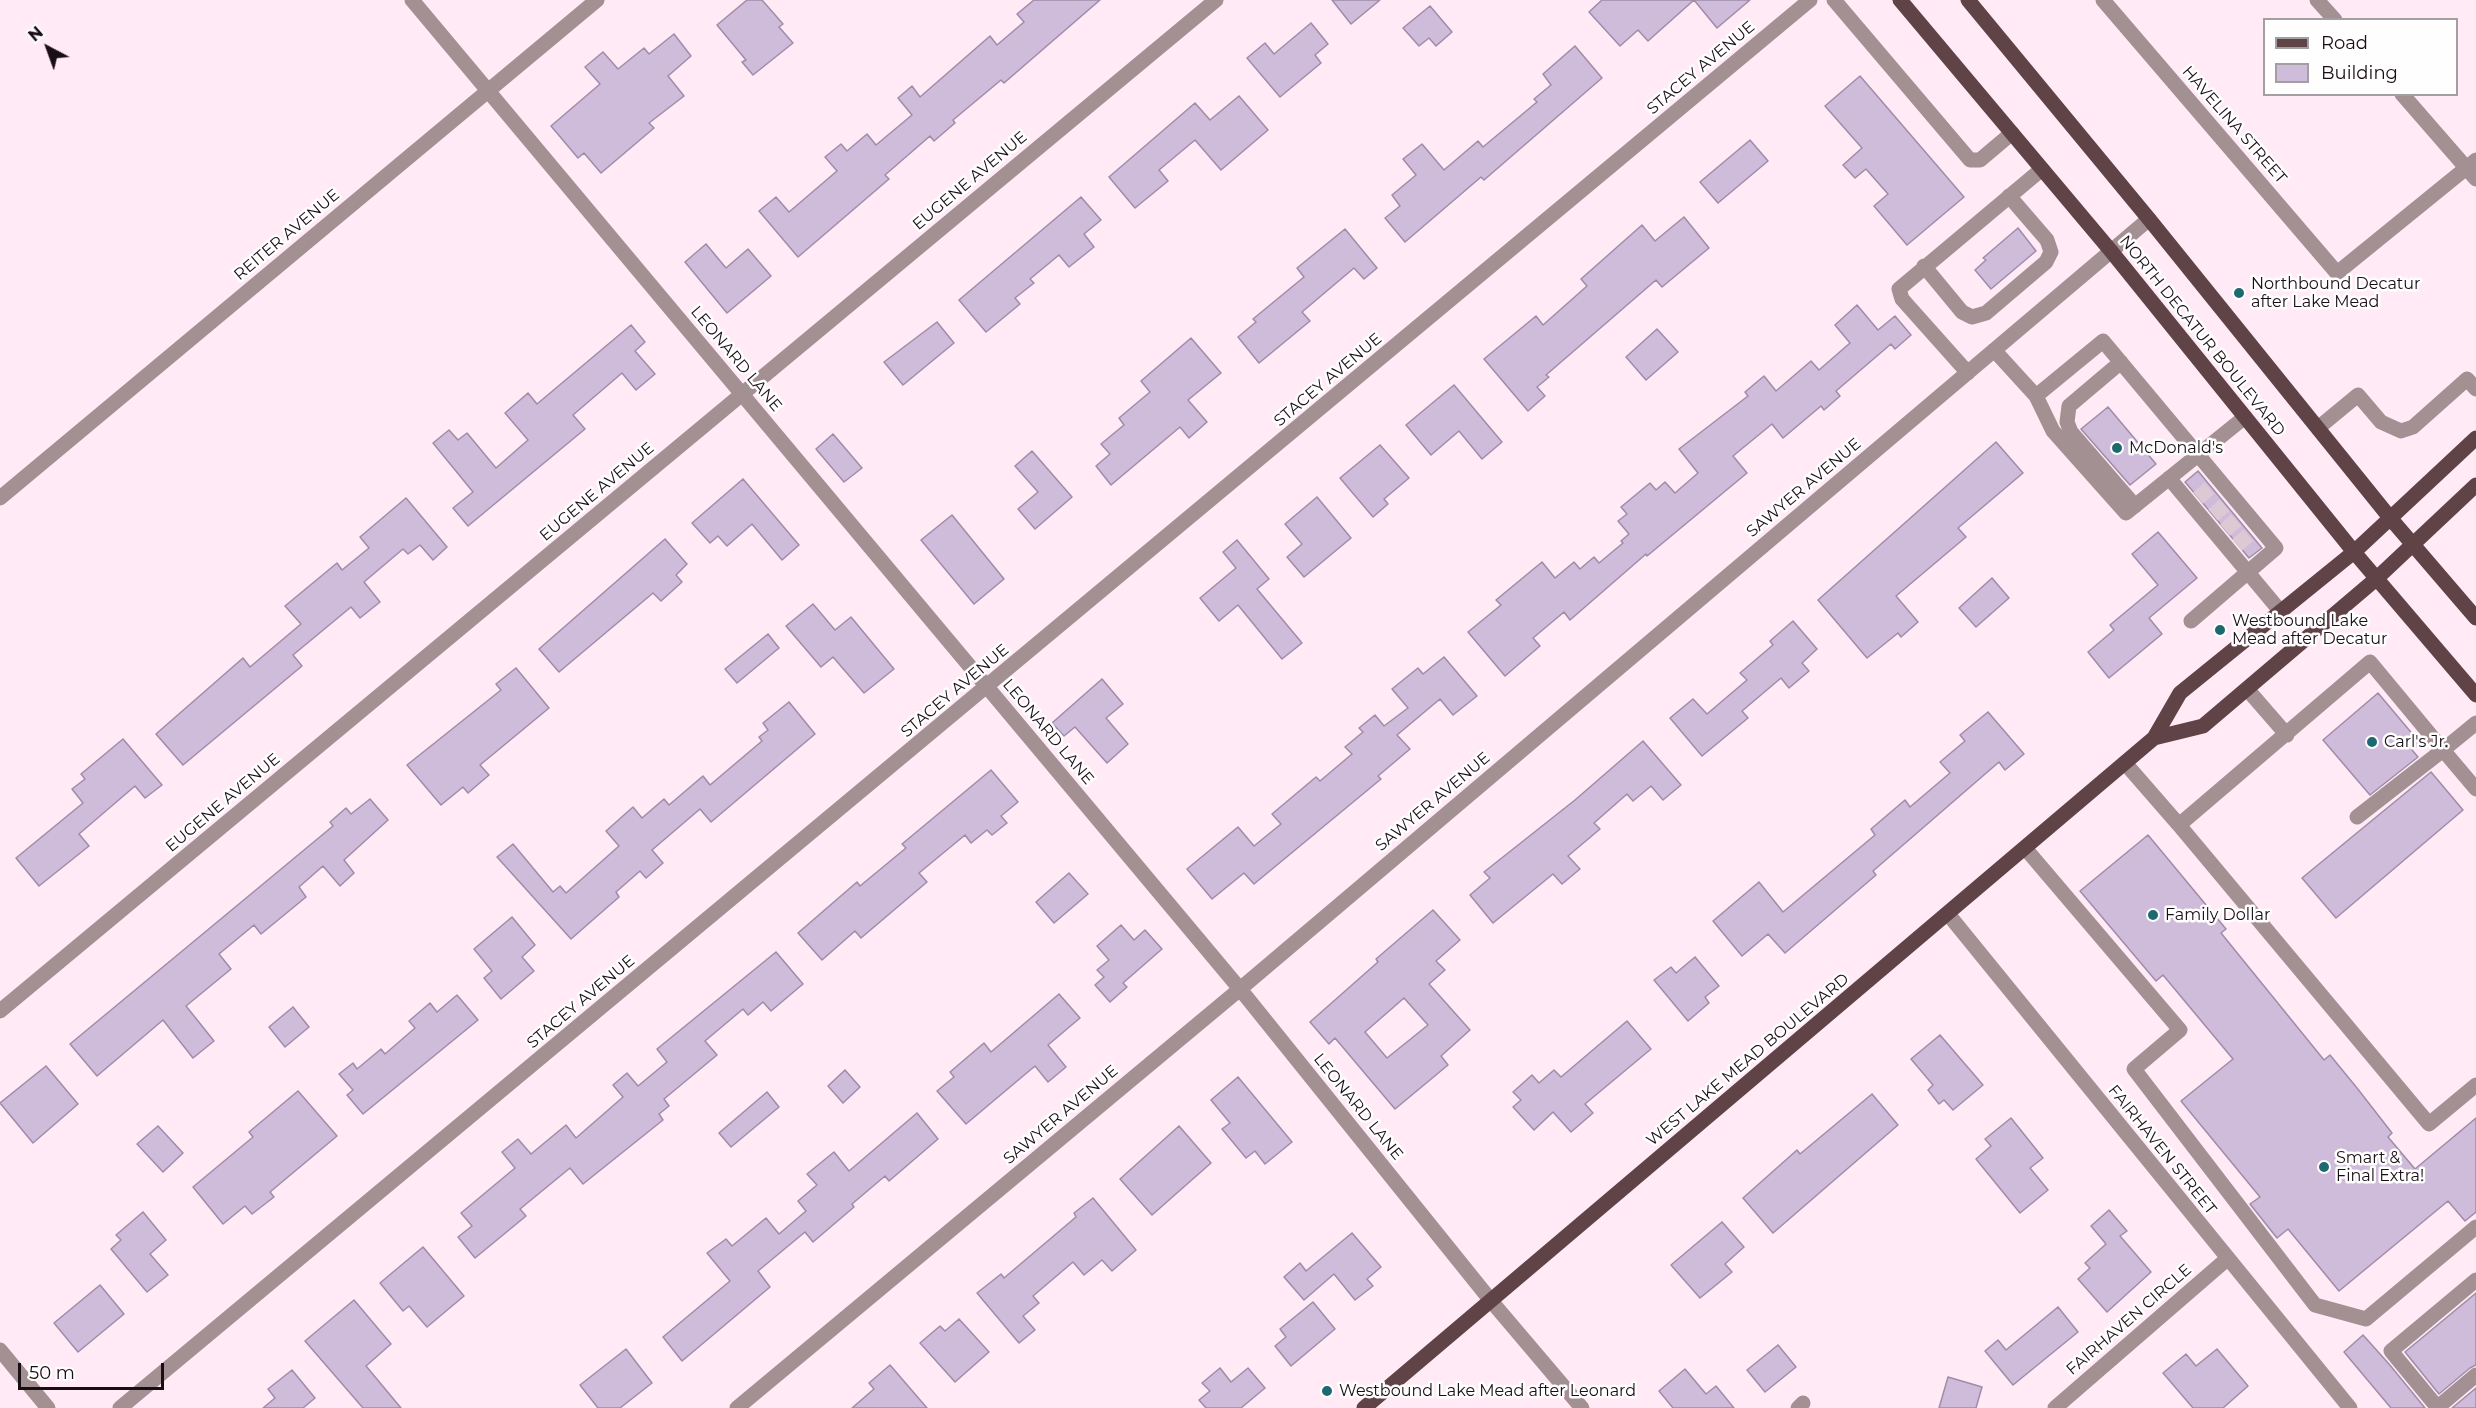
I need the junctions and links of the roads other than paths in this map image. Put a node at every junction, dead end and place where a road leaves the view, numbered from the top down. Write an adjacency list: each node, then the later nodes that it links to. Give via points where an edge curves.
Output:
1 (412, 0): 11 (street, LEONARD LANE)
2 (597, 0): 11 (street, REITER AVENUE)
3 (1216, 0): 24 (street, EUGENE AVENUE)
4 (1810, 0): 42 (street, STACEY AVENUE)
5 (1834, 0): 13 (street, via 1970,160 1980,160)
6 (1900, 0): 13 (main road, NORTH DECATUR BOULEVARD)
7 (1968, 0): 17 (main road, NORTH DECATUR BOULEVARD)
8 (2103, 0): 14 (street, HAVELINA STREET, via 2337,273)
9 (2317, 0): 10 (street)
10 (2333, 18)
11 (488, 91): 24 (street, LEONARD LANE); 32 (street, REITER AVENUE)
12 (2404, 96): 14 (street)
13 (2012, 133): 15 (main road, NORTH DECATUR BOULEVARD)
14 (2473, 169)
15 (2042, 170): 16 (street); 18 (main road, NORTH DECATUR BOULEVARD)
16 (2009, 196): 19 (street); 19 (street, via 2048,240 2051,252 2046,262 1986,313 1972,317 1962,312)
17 (2149, 219): 18 (street, SAWYER AVENUE); 27 (main road, NORTH DECATUR BOULEVARD)
18 (2111, 251): 20 (street, SAWYER AVENUE); 26 (main road, NORTH DECATUR BOULEVARD)
19 (1924, 266): 22 (street, via 1899,289 1902,299)
20 (1994, 350): 22 (street, SAWYER AVENUE); 25 (street)
21 (2121, 362): 25 (street, via 2103,341); 29 (street); 33 (street, via 2069,406 2067,422 2071,432)
22 (1968, 373): 55 (street, SAWYER AVENUE)
23 (2476, 389): 27 (street, via 2467,379 2413,427 2401,431 2381,422 2358,395)
24 (742, 394): 42 (street, LEONARD LANE); 56 (street, EUGENE AVENUE)
25 (2036, 396): 33 (street, via 2053,431 2126,513)
26 (2245, 417): 29 (street); 36 (main road, NORTH DECATUR BOULEVARD)
27 (2318, 428): 34 (main road, NORTH DECATUR BOULEVARD)
28 (2476, 438): 34 (main road, WEST LAKE MEAD BOULEVARD)
29 (2199, 454): 30 (street); 37 (street, via 2242,516 2276,548)
30 (2169, 478): 33 (street); 37 (street, via 2222,533)
31 (2476, 485): 35 (main road, WEST LAKE MEAD BOULEVARD)
32 (0, 498)
33 (2134, 506)
34 (2391, 519): 35 (main road, NORTH DECATUR BOULEVARD); 36 (main road, WEST LAKE MEAD BOULEVARD)
35 (2413, 546): 38 (main road, WEST LAKE MEAD BOULEVARD); 40 (main road, NORTH DECATUR BOULEVARD)
36 (2354, 552): 38 (main road, NORTH DECATUR BOULEVARD); 39 (main road, WEST LAKE MEAD BOULEVARD)
37 (2248, 572): 39 (street); 41 (street)
38 (2376, 579): 43 (main road, WEST LAKE MEAD BOULEVARD); 44 (main road, NORTH DECATUR BOULEVARD)
39 (2281, 612): 47 (main road, WEST LAKE MEAD BOULEVARD, via 2180,693)
40 (2476, 618)
41 (2191, 621)
42 (987, 687): 55 (street, LEONARD LANE); 65 (street, STACEY AVENUE)
43 (2247, 689): 46 (street); 47 (main road, WEST LAKE MEAD BOULEVARD, via 2203,726)
44 (2476, 696)
45 (2476, 723): 48 (street)
46 (2287, 735): 48 (street, via 2370,662); 52 (street)
47 (2154, 738): 49 (main road, WEST LAKE MEAD BOULEVARD)
48 (2443, 750): 50 (street); 51 (street)
49 (2125, 763): 52 (street); 53 (main road, WEST LAKE MEAD BOULEVARD)
50 (2476, 789)
51 (2357, 818)
52 (2179, 825): 57 (street, via 2429,1124)
53 (2025, 848): 54 (main road, WEST LAKE MEAD BOULEVARD); 58 (street, via 2180,1030 2134,1069 2315,1305 2366,1319)
54 (1948, 914): 59 (street, FAIRHAVEN STREET); 61 (main road, WEST LAKE MEAD BOULEVARD)
55 (1240, 989): 61 (street, LEONARD LANE); 66 (street, SAWYER AVENUE)
56 (0, 1011)
57 (2476, 1085)
58 (2476, 1227)
59 (2227, 1259): 69 (street, FAIRHAVEN CIRCLE); 70 (street, FAIRHAVEN STREET)
60 (2476, 1280): 71 (street, via 2391,1351)
61 (1492, 1302): 67 (main road, WEST LAKE MEAD BOULEVARD); 68 (street, LEONARD LANE)
62 (0, 1350): 64 (street)
63 (2476, 1375): 71 (street)
64 (48, 1408)
65 (120, 1408)
66 (736, 1408)
67 (1364, 1408)
68 (1582, 1408)
69 (2055, 1408)
70 (2350, 1408)
71 (2438, 1408)

